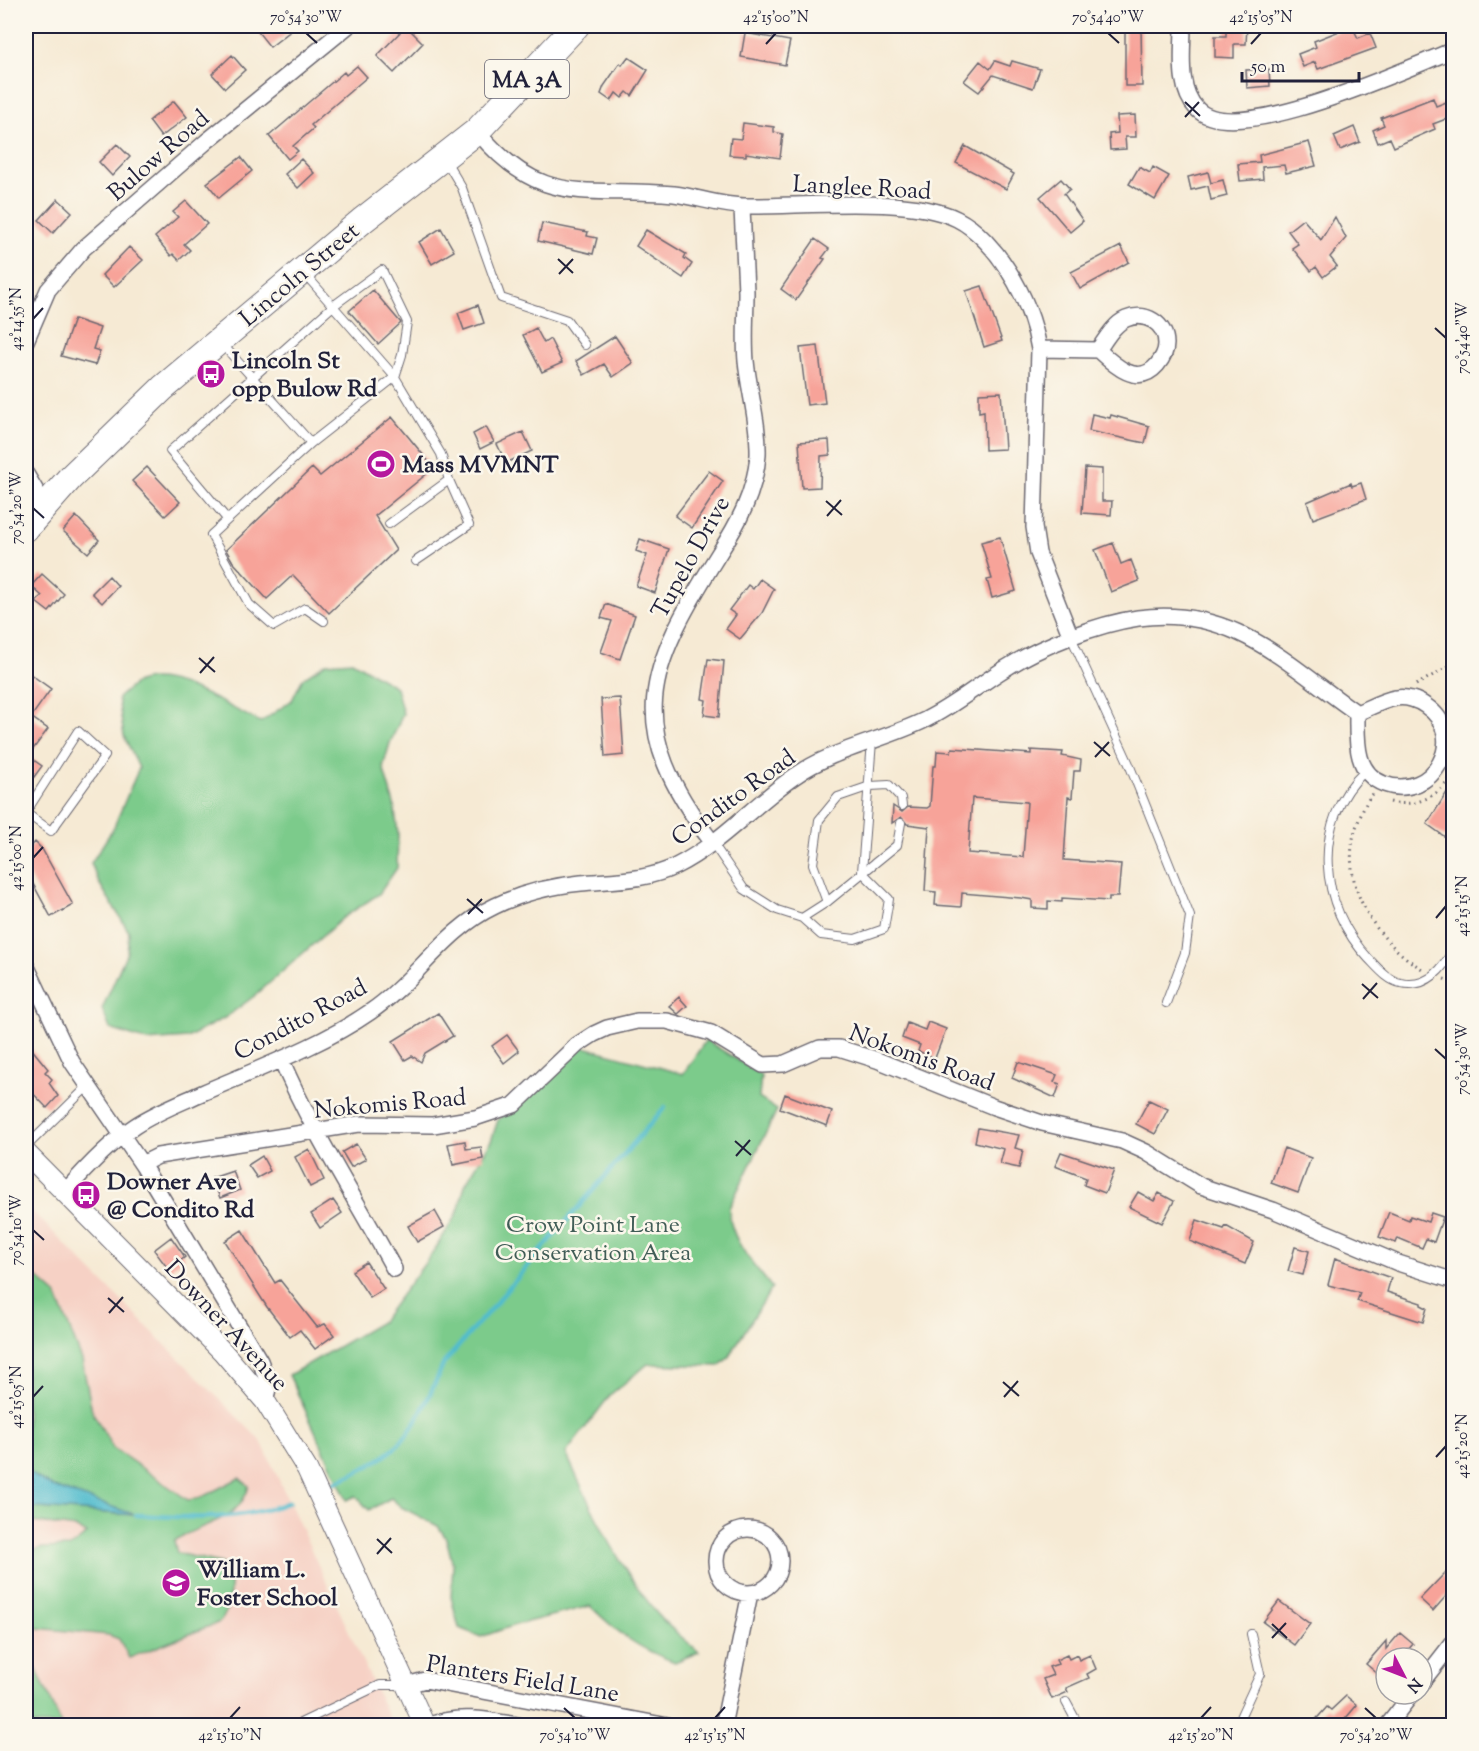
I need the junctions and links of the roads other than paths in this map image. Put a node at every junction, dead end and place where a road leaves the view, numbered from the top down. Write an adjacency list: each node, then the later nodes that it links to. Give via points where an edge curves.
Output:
1 (348, 26): 10 (street, Bulow Road, via 207,141 84,249 48,290)
2 (576, 26): 5 (main road, Lincoln Street / MA 3A)
3 (1182, 26): 4 (street, via 1185,87 1199,111 1215,118 1255,120 1321,102)
4 (1454, 50)
5 (477, 130): 6 (main road, Lincoln Street / MA 3A); 7 (street, Langlee Road, via 497,155 517,171 551,186 594,193 675,194)
6 (444, 157): 8 (main road, Lincoln Street / MA 3A); 12 (lane, via 462,188 501,298 567,320)
7 (742, 206): 13 (street, Langlee Road, via 879,205 930,209 958,219 999,255 1034,321); 34 (street, Tupelo Drive, via 746,360 758,455 749,498 738,524 665,648 653,710 657,741 667,771)
8 (302, 271): 9 (lane); 11 (main road, Lincoln Street / MA 3A)
9 (333, 306): 15 (lane); 16 (lane); 16 (lane, via 382,270 407,322)
10 (26, 341)
11 (219, 341): 15 (lane); 20 (main road, Lincoln Street / MA 3A, via 163,388)
12 (585, 345)
13 (1039, 349): 14 (street); 26 (street, Langlee Road, via 1034,527 1038,553)
14 (1098, 350): 14 (street, via 1119,369 1140,374 1153,370 1164,357 1166,344 1162,328 1154,320 1139,316 1125,319)
15 (251, 376): 17 (lane); 21 (lane, via 170,451)
16 (395, 377): 17 (lane); 19 (lane, via 441,454)
17 (310, 443): 21 (lane)
18 (26, 474): 20 (street)
19 (449, 480): 22 (lane); 24 (lane, via 469,525)
20 (45, 506): 23 (main road, Lincoln Street / MA 3A)
21 (227, 519): 25 (lane, via 211,535 249,604 274,626 305,608)
22 (389, 524)
23 (26, 528)
24 (416, 561)
25 (324, 621)
26 (1071, 637): 27 (street, Condito Road, via 1135,618 1162,616 1232,629 1282,655); 28 (street, Condito Road, via 1005,668 944,711); 40 (lane, via 1129,764 1190,916 1185,953)
27 (1357, 713): 29 (street, via 1357,752); 29 (street, via 1397,698 1417,700 1436,712 1444,728 1447,748 1439,768 1426,781 1409,788 1395,788 1380,783)
28 (872, 741): 30 (lane); 34 (street, Condito Road, via 796,775)
29 (1366, 770): 38 (lane, via 1350,785 1334,812 1328,844 1329,879 1339,916 1351,940 1382,972 1401,983 1422,982 1434,975 1444,968)
30 (870, 786): 31 (lane, via 889,785 901,798); 35 (lane); 36 (lane, via 838,797 819,820 813,864)
31 (902, 806)
32 (26, 812): 32 (lane, via 78,731 105,756 51,831)
33 (901, 823): 35 (lane, via 897,845)
34 (712, 842): 37 (lane, via 744,889 777,910); 41 (street, Condito Road, via 672,868 648,876 530,892 492,907 462,926 395,993 369,1013)
35 (862, 872): 36 (lane); 37 (lane, via 889,899 884,929 855,939 821,935)
36 (827, 902): 37 (lane)
37 (801, 918)
38 (1454, 948)
39 (26, 965): 42 (street, via 58,1036)
40 (1166, 1003)
41 (281, 1059): 43 (street); 44 (street, Condito Road, via 166,1109)
42 (88, 1086): 44 (street); 45 (lane)
43 (314, 1131): 47 (street, Nokomis Road, via 158,1156); 49 (street); 50 (street, Nokomis Road, via 359,1124 433,1125 500,1112 523,1098 594,1034 637,1021 667,1021 711,1033 762,1065 783,1064 820,1048 839,1048 877,1060 1003,1111 1122,1141 1201,1186)
44 (122, 1136): 47 (street); 48 (street, Condito Road)
45 (26, 1147)
46 (26, 1153): 48 (street, Downer Avenue)
47 (142, 1164): 51 (street, via 263,1367 269,1385)
48 (65, 1192): 51 (street, Downer Avenue, via 223,1352)
49 (394, 1269)
50 (1454, 1281)
51 (265, 1401): 56 (street, Downer Avenue, via 307,1469)
52 (750, 1593): 52 (street, via 729,1587 717,1569 719,1548 734,1533 745,1530 765,1534 779,1557 770,1585); 63 (street)
53 (1251, 1634): 65 (lane, via 1260,1674)
54 (1454, 1641): 55 (street)
55 (1434, 1667)
56 (407, 1685): 59 (lane, via 380,1685); 60 (street, Downer Avenue); 62 (street, Planters Field Lane, via 425,1680)
57 (1066, 1702): 64 (lane)
58 (1403, 1706): 66 (street)
59 (294, 1725)
60 (426, 1725): 61 (street, Planters Field Lane, via 456,1718)
61 (522, 1725)
62 (668, 1725)
63 (723, 1725)
64 (1079, 1725)
65 (1236, 1725)
66 (1388, 1725)

